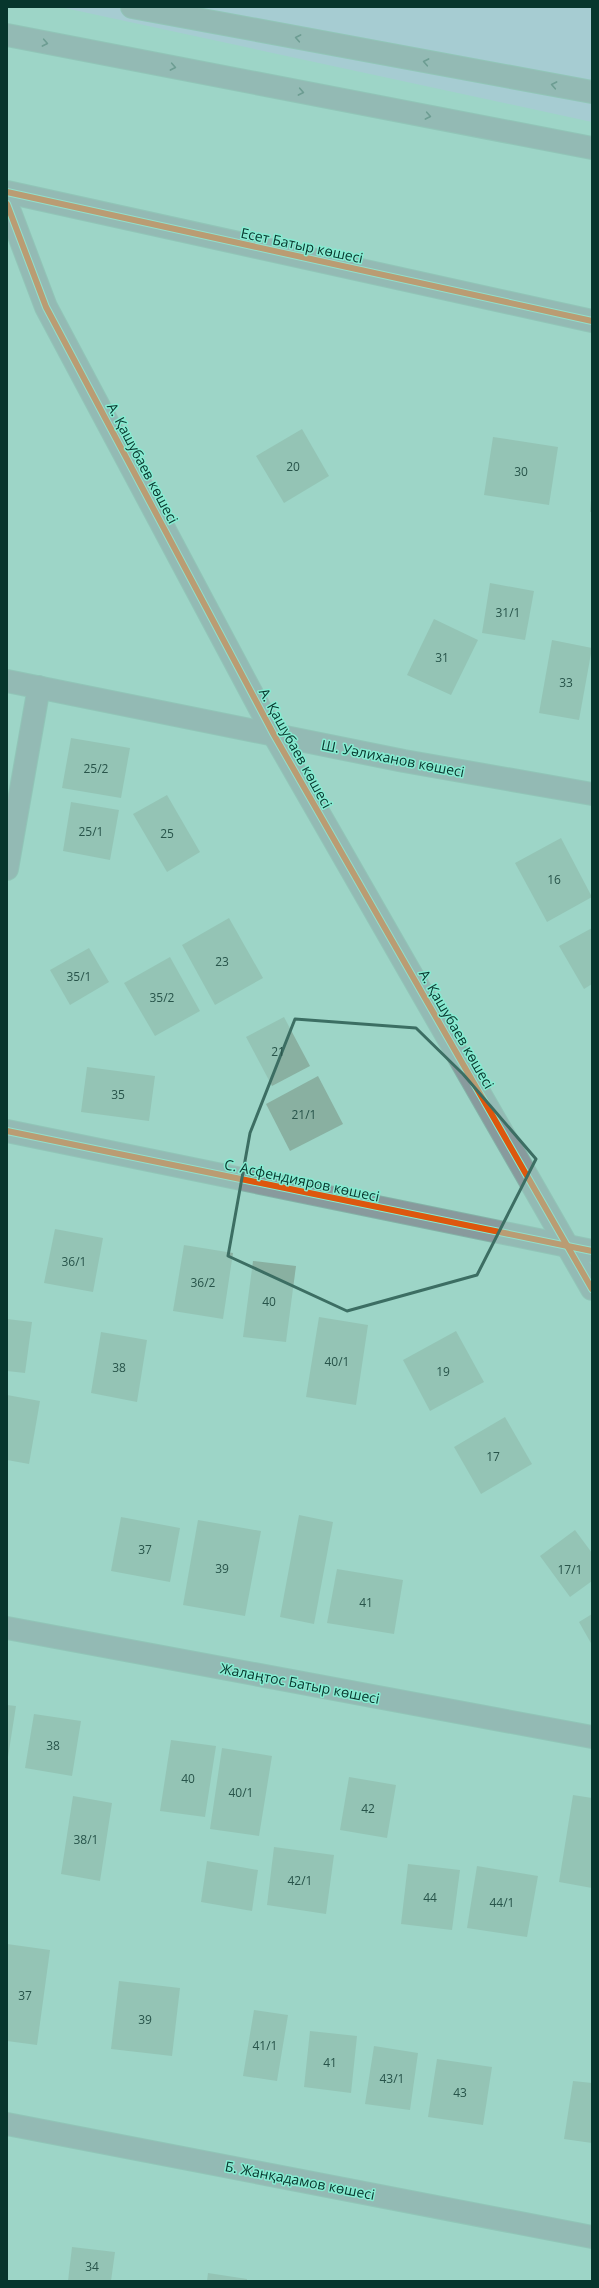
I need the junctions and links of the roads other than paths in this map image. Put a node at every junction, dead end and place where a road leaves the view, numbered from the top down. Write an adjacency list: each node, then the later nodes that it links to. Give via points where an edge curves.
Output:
1 (132, 7): 3 (street, one-way to 1)
2 (7, 35): 4 (street, one-way to 4)
3 (592, 92)
4 (592, 148)
5 (7, 192): 7 (street, Есет Батыр көшесі)
6 (7, 204): 10 (street, А. Қашубаев көшесі, via 46,307)
7 (592, 321)
8 (7, 681): 9 (street, Ш. Уәлиханов көшесі)
9 (39, 687): 10 (street, Ш. Уәлиханов көшесі); 12 (street)
10 (274, 735): 11 (street, Ш. Уәлиханов көшесі); 14 (street, А. Қашубаев көшесі)
11 (592, 794)
12 (7, 870)
13 (7, 1131): 14 (street, С. Асфендияров көшесі)
14 (569, 1247): 15 (street, С. Асфендияров көшесі); 16 (street, А. Қашубаев көшесі)
15 (592, 1252)
16 (592, 1289)
17 (7, 1628): 18 (street, Жалаңтос Батыр көшесі)
18 (592, 1737)
19 (7, 2124): 20 (street, Б. Жанқадамов көшесі)
20 (592, 2237)

